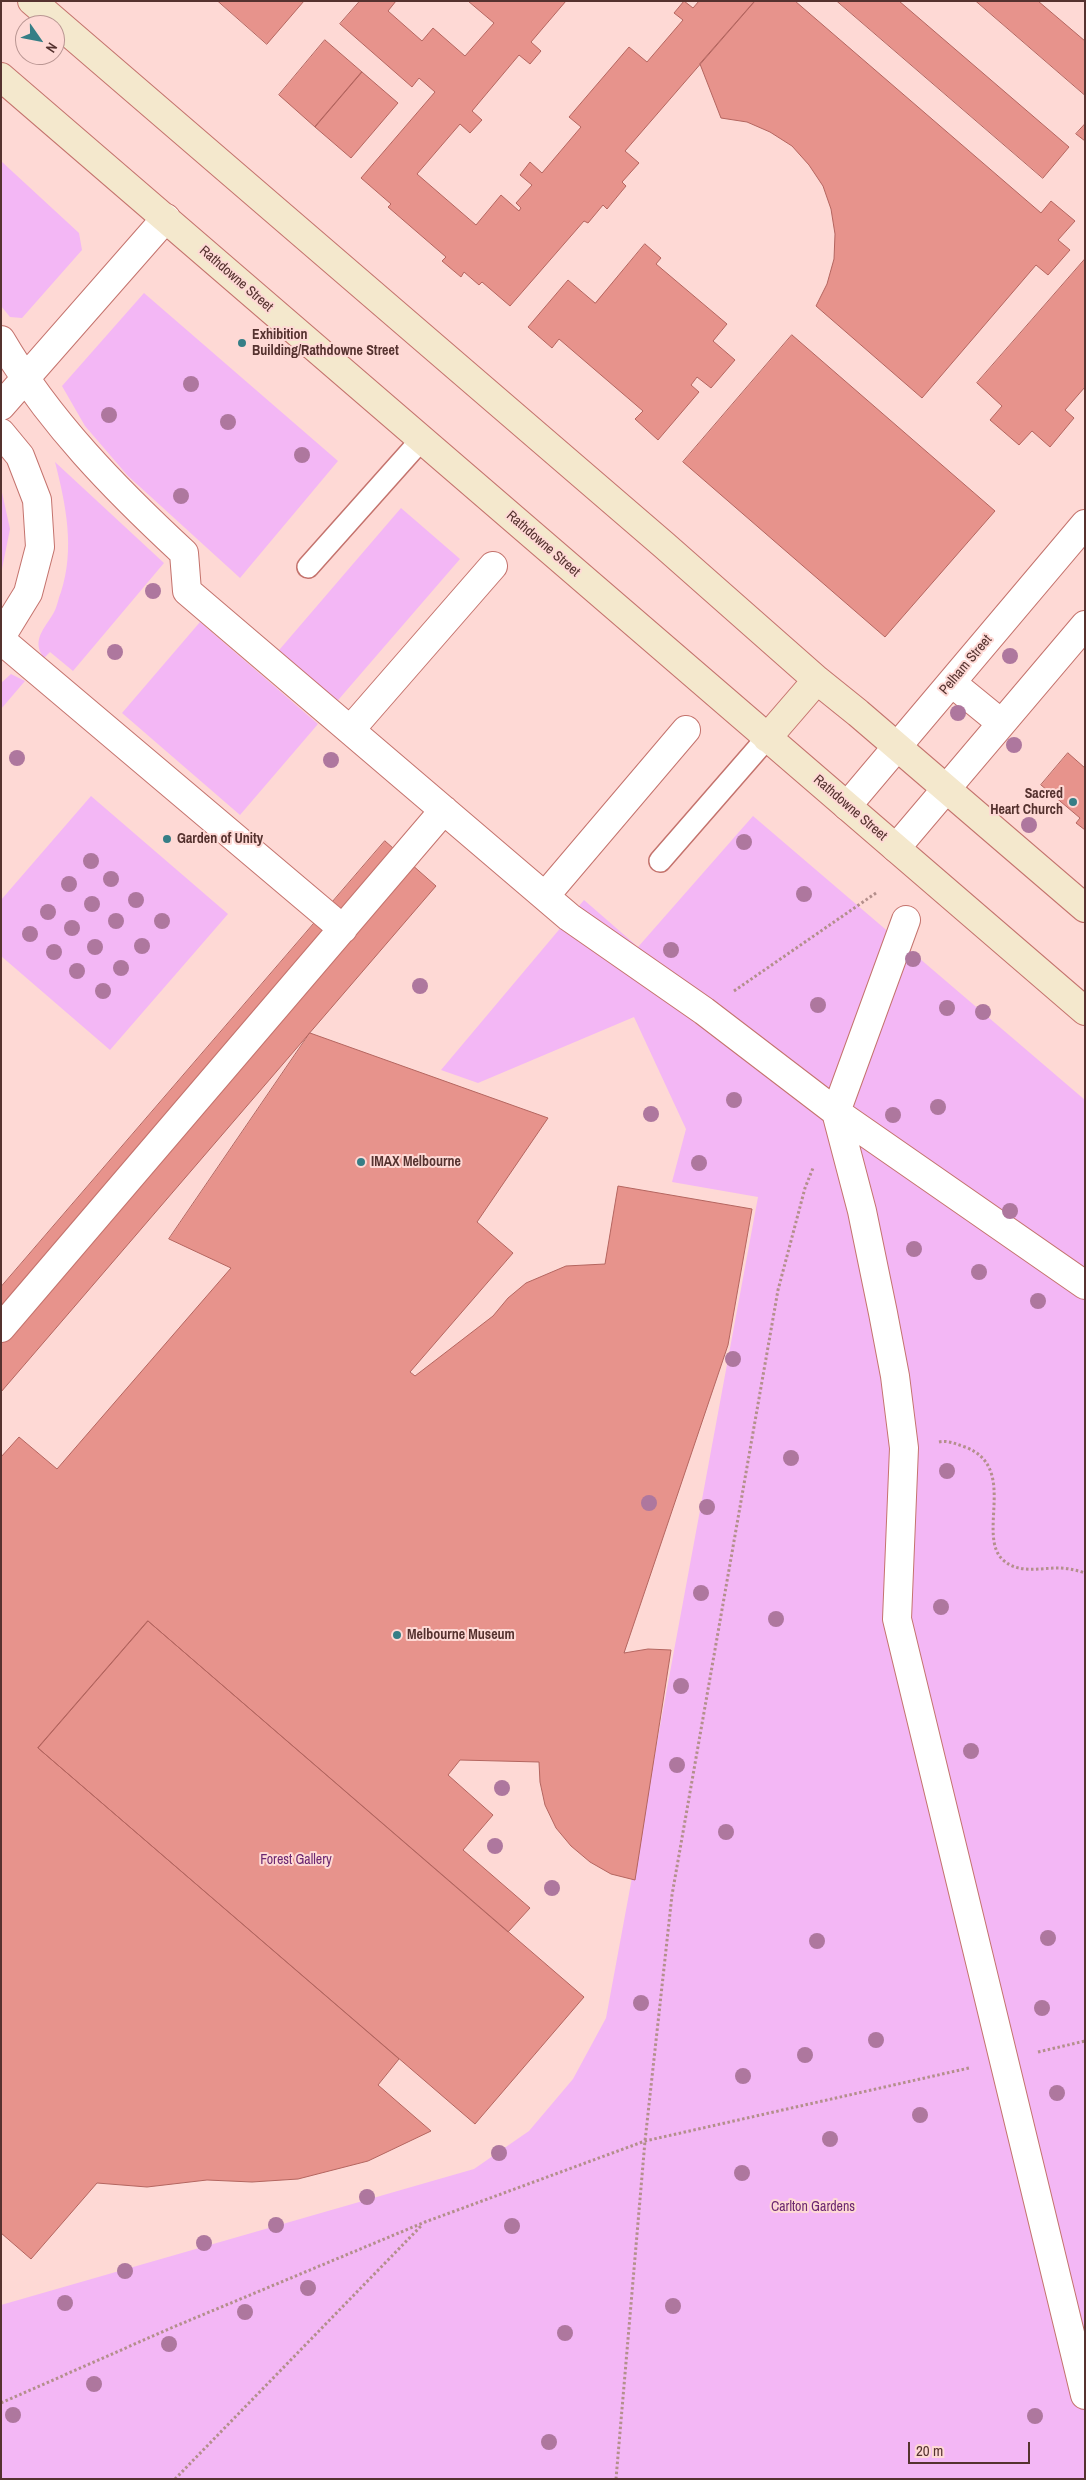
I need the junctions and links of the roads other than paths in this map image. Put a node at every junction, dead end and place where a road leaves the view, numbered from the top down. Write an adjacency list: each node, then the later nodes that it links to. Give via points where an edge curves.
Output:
1 (32, 1): 14 (main road)
2 (1, 77): 3 (main road, Rathdowne Street)
3 (166, 218): 5 (street); 8 (main road, Rathdowne Street)
4 (1, 340): 5 (street)
5 (24, 379): 6 (street); 17 (street, via 67,435 184,554 187,591)
6 (1, 406)
7 (1, 433): 13 (street, via 20,456 38,500 40,547 28,593)
8 (422, 439): 11 (lane); 19 (main road, Rathdowne Street)
9 (1085, 524): 15 (street, Pelham Street)
10 (493, 566): 17 (street)
11 (308, 567)
12 (1085, 625): 16 (street)
13 (1, 639): 29 (street)
14 (817, 680): 19 (main road); 20 (main road)
15 (952, 682): 16 (street); 20 (street, Pelham Street)
16 (1001, 724): 21 (street)
17 (351, 729): 23 (street)
18 (686, 730): 26 (street)
19 (768, 738): 22 (main road, Rathdowne Street); 25 (lane)
20 (897, 746): 21 (main road); 22 (street, Pelham Street)
21 (946, 789): 24 (street); 27 (main road)
22 (847, 806): 24 (main road, Rathdowne Street)
23 (444, 810): 26 (street); 29 (street)
24 (896, 848): 30 (main road, Rathdowne Street)
25 (660, 862)
26 (545, 896): 31 (street)
27 (1085, 908)
28 (906, 920): 31 (street)
29 (343, 929): 33 (street)
30 (1085, 1011)
31 (836, 1112): 32 (street); 34 (street, via 862,1211 883,1313 904,1448 897,1619)
32 (1085, 1285)
33 (1, 1328)
34 (1085, 2395)

